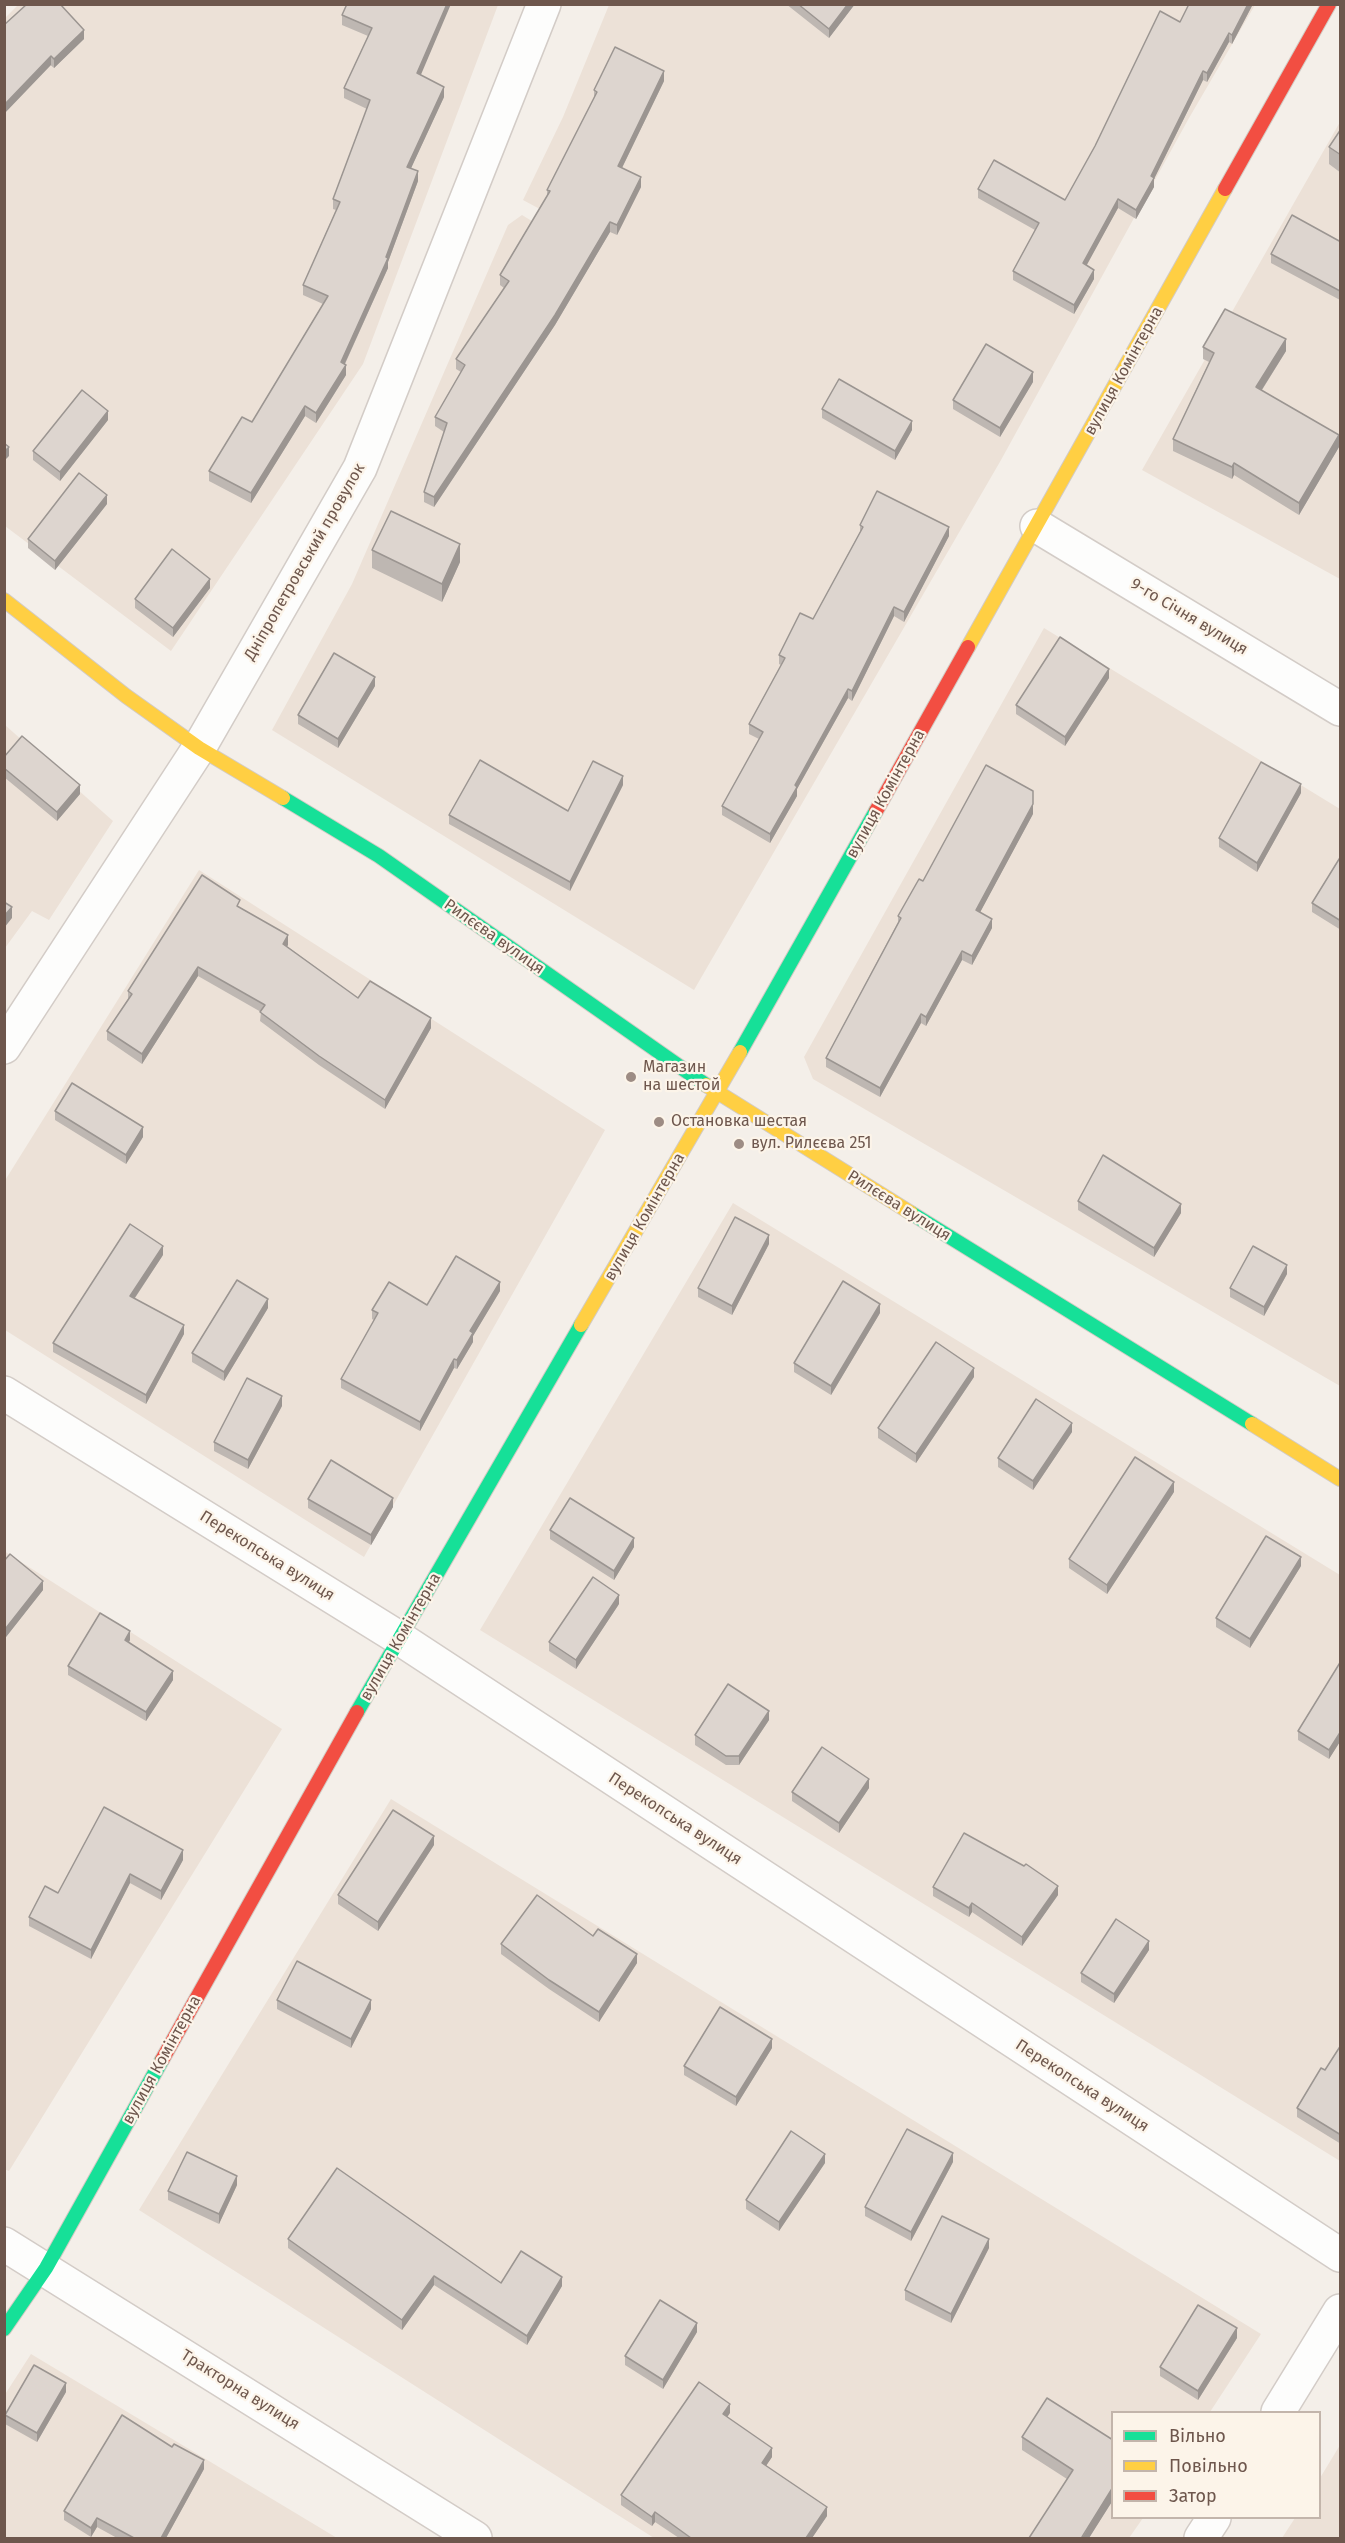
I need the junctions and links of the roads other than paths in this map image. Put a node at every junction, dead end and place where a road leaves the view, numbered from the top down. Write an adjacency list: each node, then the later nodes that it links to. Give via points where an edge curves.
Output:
1 (544, 4): 6 (street, Дніпропетровський провулок, via 360,468)
2 (1329, 4): 3 (main road, вулиця Комінтерна)
3 (1037, 526): 5 (street, 9-го Січня вулиця); 8 (main road, вулиця Комінтерна)
4 (4, 600): 6 (main road, Рилєєва вулиця)
5 (1341, 709)
6 (199, 748): 7 (street, Дніпропетровський провулок); 8 (main road, Рилєєва вулиця, via 379,856)
7 (4, 1047)
8 (717, 1093): 10 (main road, Рилєєва вулиця); 11 (main road, вулиця Комінтерна)
9 (4, 1393): 11 (street, Перекопська вулиця)
10 (1341, 1479)
11 (399, 1638): 13 (street, Перекопська вулиця); 14 (main road, вулиця Комінтерна)
12 (4, 2244): 14 (street, Тракторна вулиця)
13 (1341, 2255)
14 (46, 2268): 16 (main road, вулиця Комінтерна); 19 (street, Тракторна вулиця)
15 (1341, 2311): 17 (street)
16 (4, 2329)
17 (1279, 2411)
18 (1213, 2519): 20 (street)
19 (475, 2538)
20 (1201, 2538)

